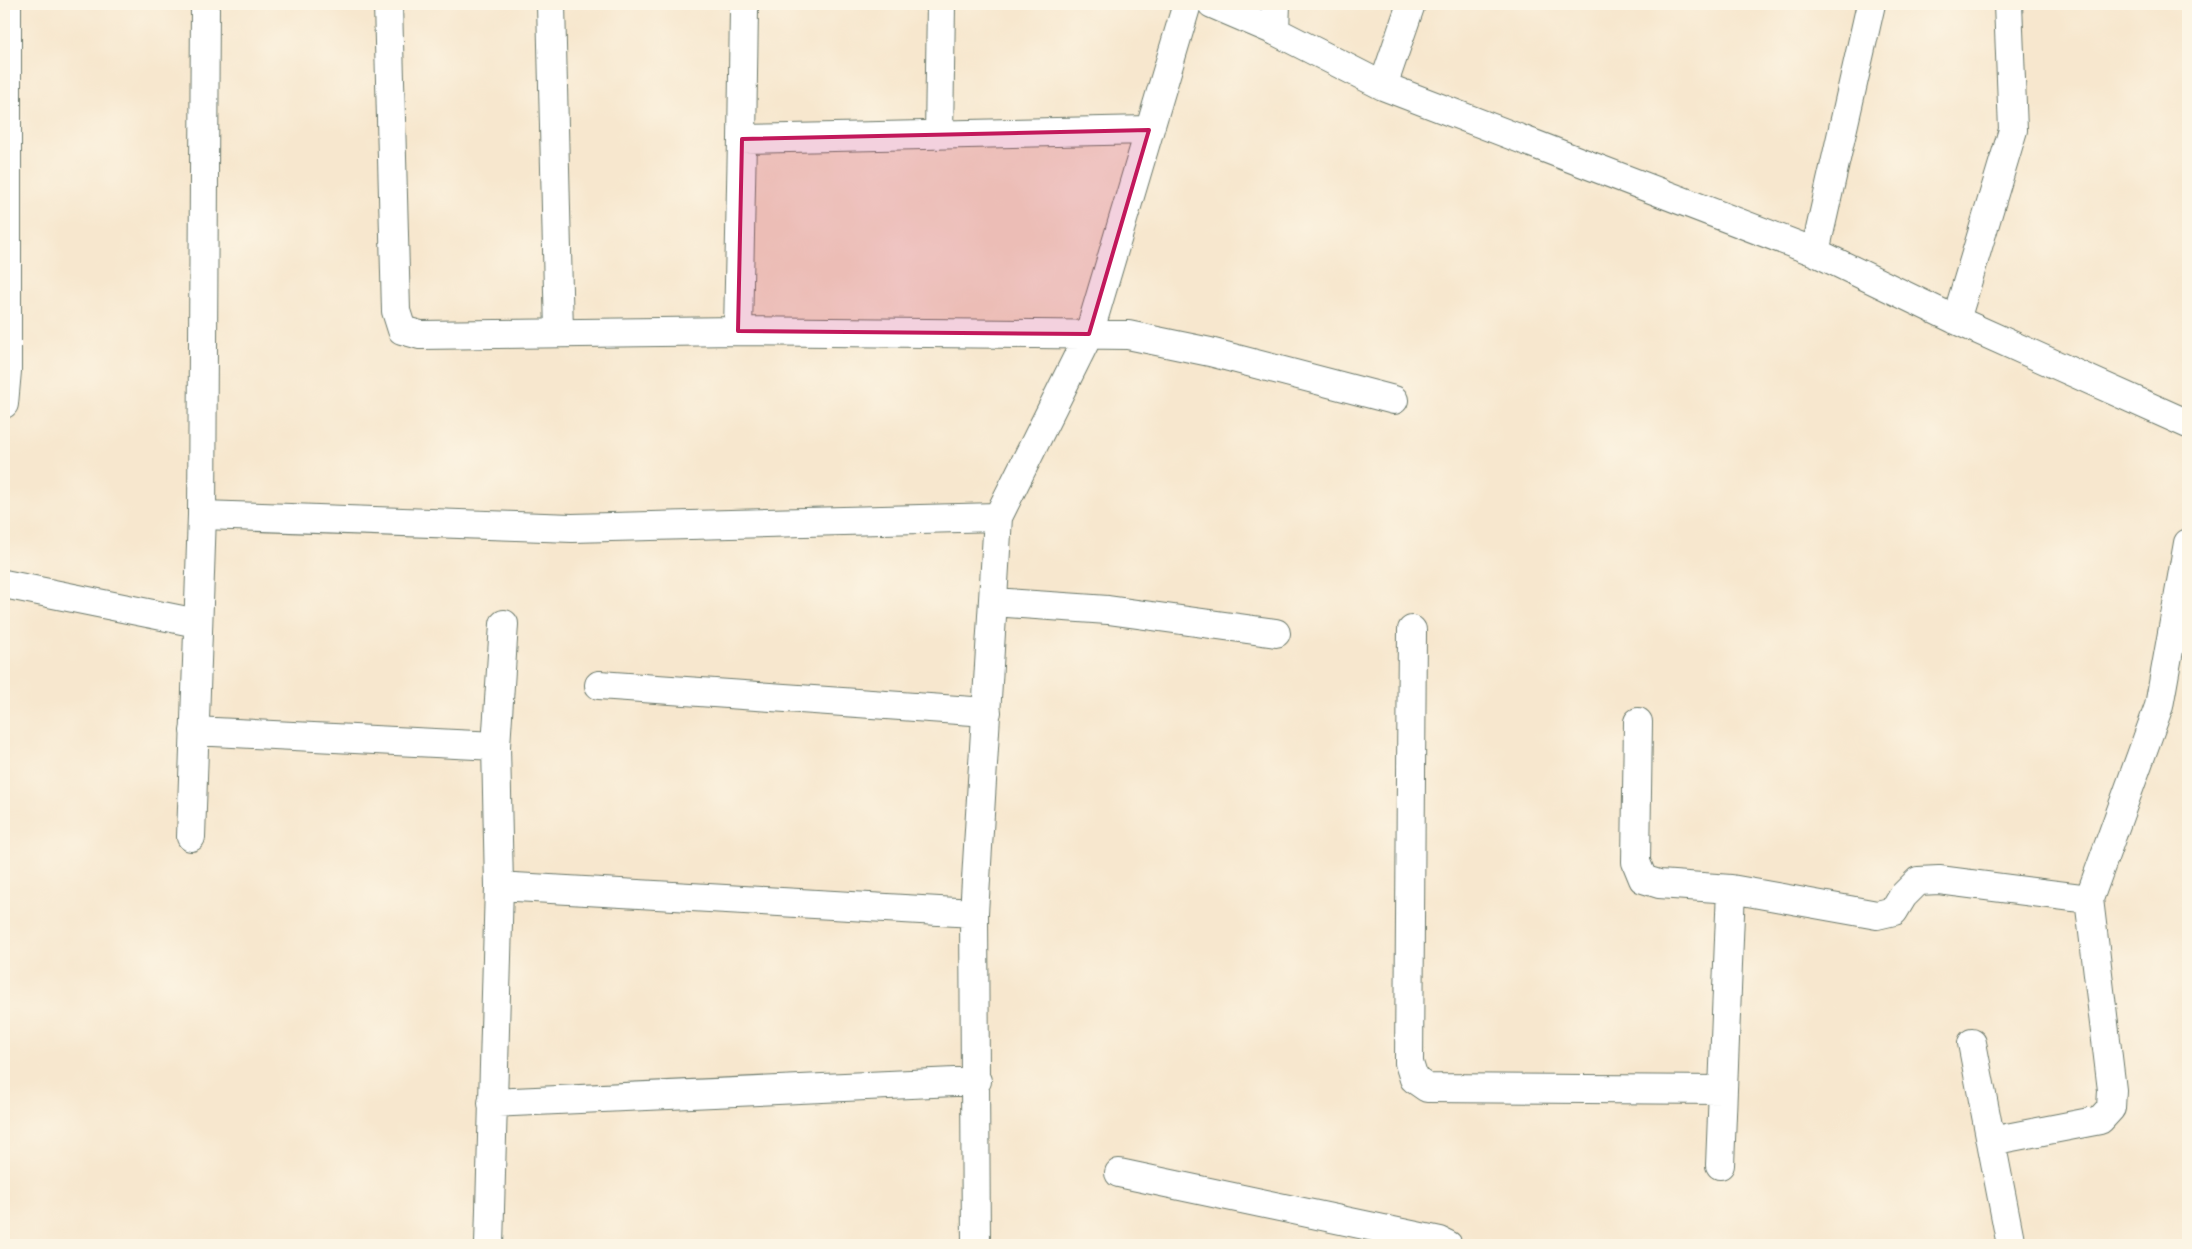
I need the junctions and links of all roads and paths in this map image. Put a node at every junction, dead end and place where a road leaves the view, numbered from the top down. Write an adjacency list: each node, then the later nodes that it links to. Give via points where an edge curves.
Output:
1 (7, 4): 24 (street, via 7,372)
2 (205, 4): 26 (street)
3 (388, 4): 21 (street, via 396,311 402,330 420,335)
4 (550, 4): 21 (street)
5 (941, 4): 16 (street)
6 (1187, 4): 15 (street)
7 (1212, 4): 13 (street)
8 (1276, 4): 13 (street)
9 (1411, 4): 14 (street)
10 (1871, 4): 18 (street)
11 (2008, 4): 19 (street, via 2014,130)
12 (744, 9): 17 (street)
13 (1275, 31): 14 (street)
14 (1383, 86): 18 (street)
15 (1149, 130): 16 (street); 22 (street)
16 (939, 134): 17 (street)
17 (742, 139): 20 (street)
18 (1815, 252): 19 (street)
19 (1956, 320): 25 (street)
20 (738, 331): 21 (street); 22 (street)
21 (559, 332)
22 (1089, 334): 23 (street, via 1128,335 1210,352); 27 (street)
23 (1394, 400)
24 (4, 404)
25 (2188, 424)
26 (202, 515): 27 (street, via 572,528); 31 (street)
27 (998, 517): 30 (street)
28 (2188, 543): 43 (street, via 2159,706)
29 (4, 584): 31 (street)
30 (993, 602): 34 (street, via 1108,610); 36 (street)
31 (197, 623): 38 (street)
32 (504, 624): 39 (street)
33 (1412, 630): 47 (street, via 1408,1063 1414,1079 1428,1088)
34 (1276, 634)
35 (599, 685): 36 (street)
36 (987, 712): 44 (street)
37 (1638, 722): 42 (street, via 1636,862 1643,879 1659,884)
38 (194, 731): 39 (street); 40 (street)
39 (496, 746): 41 (street)
40 (191, 837)
41 (499, 886): 44 (street); 48 (street)
42 (1731, 889): 43 (street, via 1877,915 1894,911 1918,881 1939,880); 47 (street)
43 (2089, 899): 49 (street, via 2112,1090 2111,1108 2100,1120)
44 (974, 913): 46 (street)
45 (1972, 1043): 49 (street)
46 (977, 1081): 48 (street); 54 (street)
47 (1723, 1090): 50 (street)
48 (492, 1103): 53 (street)
49 (1991, 1141): 56 (street)
50 (1720, 1165)
51 (1119, 1173): 52 (street)
52 (1444, 1243): 55 (street)
53 (489, 1245)
54 (976, 1245)
55 (1469, 1245)
56 (2011, 1245)

